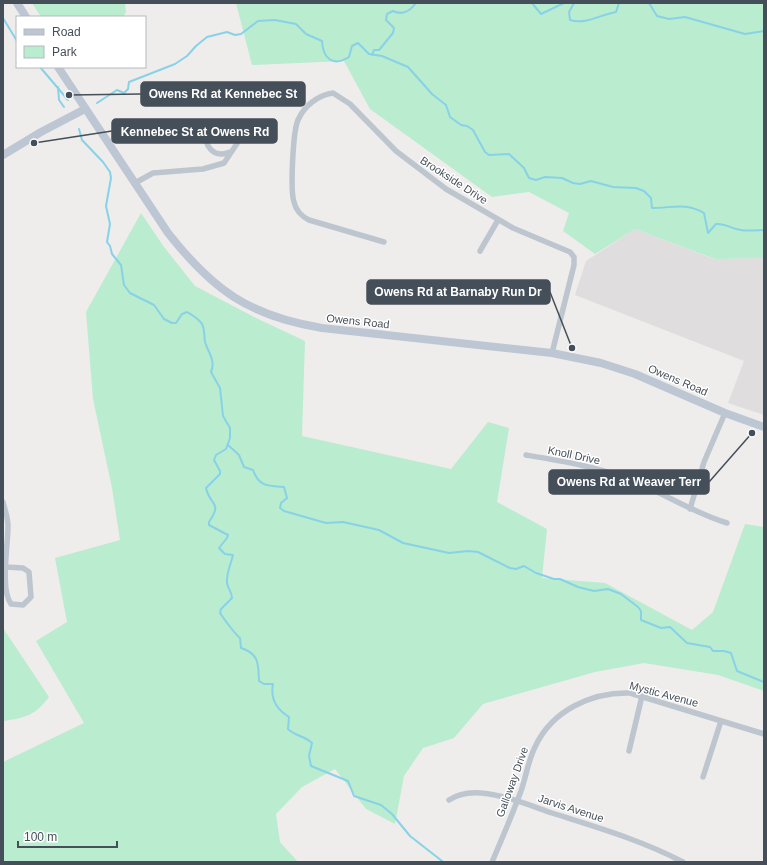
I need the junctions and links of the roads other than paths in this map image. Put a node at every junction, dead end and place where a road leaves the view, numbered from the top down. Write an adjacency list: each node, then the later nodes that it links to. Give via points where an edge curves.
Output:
1 (17, 3): 2 (street)
2 (25, 16)
3 (59, 68): 4 (street, Owens Road)
4 (84, 109): 6 (street); 7 (street, Owens Road)
5 (230, 152): 5 (street, via 217,154 209,148 206,134 214,124 233,124 238,138 235,148); 7 (street, via 226,160 218,166 153,173)
6 (3, 155)
7 (135, 183): 11 (street, Owens Road, via 168,233 194,265 222,290 272,317 322,328)
8 (498, 220): 9 (street, Brookside Drive, via 421,172 385,141 345,100 333,93 319,97 301,114 297,122 294,202 300,214 309,220); 10 (street); 11 (street, Brookside Drive, via 570,252 574,257)
9 (384, 242)
10 (480, 252)
11 (552, 353): 12 (street, Owens Road, via 601,363 635,374)
12 (725, 413): 13 (street, Owens Road); 16 (street, via 704,462)
13 (764, 427)
14 (526, 455): 16 (street, Knoll Drive, via 606,472 632,481)
15 (3, 502): 18 (street, via 8,526)
16 (690, 509): 17 (street, Knoll Drive)
17 (727, 523)
18 (6, 567): 18 (street, via 4,576 7,598 10,603 23,605 31,597 29,572 23,568)
19 (642, 696): 20 (street, Mystic Avenue, via 614,692 579,703); 21 (street, Mystic Avenue); 23 (street)
20 (561, 714): 26 (street, Galloway Drive, via 545,731 535,747)
21 (721, 721): 22 (street, Mystic Avenue); 24 (street)
22 (764, 734)
23 (629, 751)
24 (703, 777)
25 (449, 800): 26 (street, Jarvis Avenue, via 464,794 480,793)
26 (517, 801): 27 (street, Galloway Drive); 28 (street, Jarvis Avenue, via 643,843)
27 (492, 862)
28 (683, 862)

